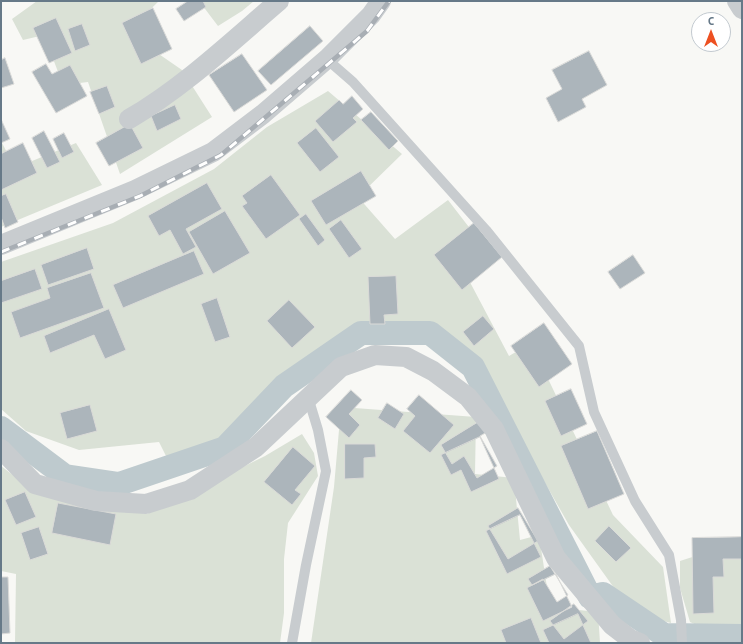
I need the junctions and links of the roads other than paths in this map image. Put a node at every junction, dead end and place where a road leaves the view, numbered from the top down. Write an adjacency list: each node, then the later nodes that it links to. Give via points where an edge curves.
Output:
1 (279, 1): 6 (street, via 204,66 155,104)
2 (381, 1): 5 (street, via 371,15)
3 (737, 1): 4 (street)
4 (742, 9)
5 (328, 58): 7 (street, via 214,152 135,190); 10 (lane, via 353,82 486,230 579,346 594,412 635,501 669,555 681,620)
6 (129, 119)
7 (1, 245)
8 (308, 397): 9 (street, via 256,447 190,490 146,504 96,501 35,484); 11 (lane, via 326,471); 12 (street, via 341,367 375,355 406,357 433,371 468,397 494,429 556,558 612,625 630,639)
9 (1, 448)
10 (682, 641)
11 (292, 643)
12 (640, 643)

